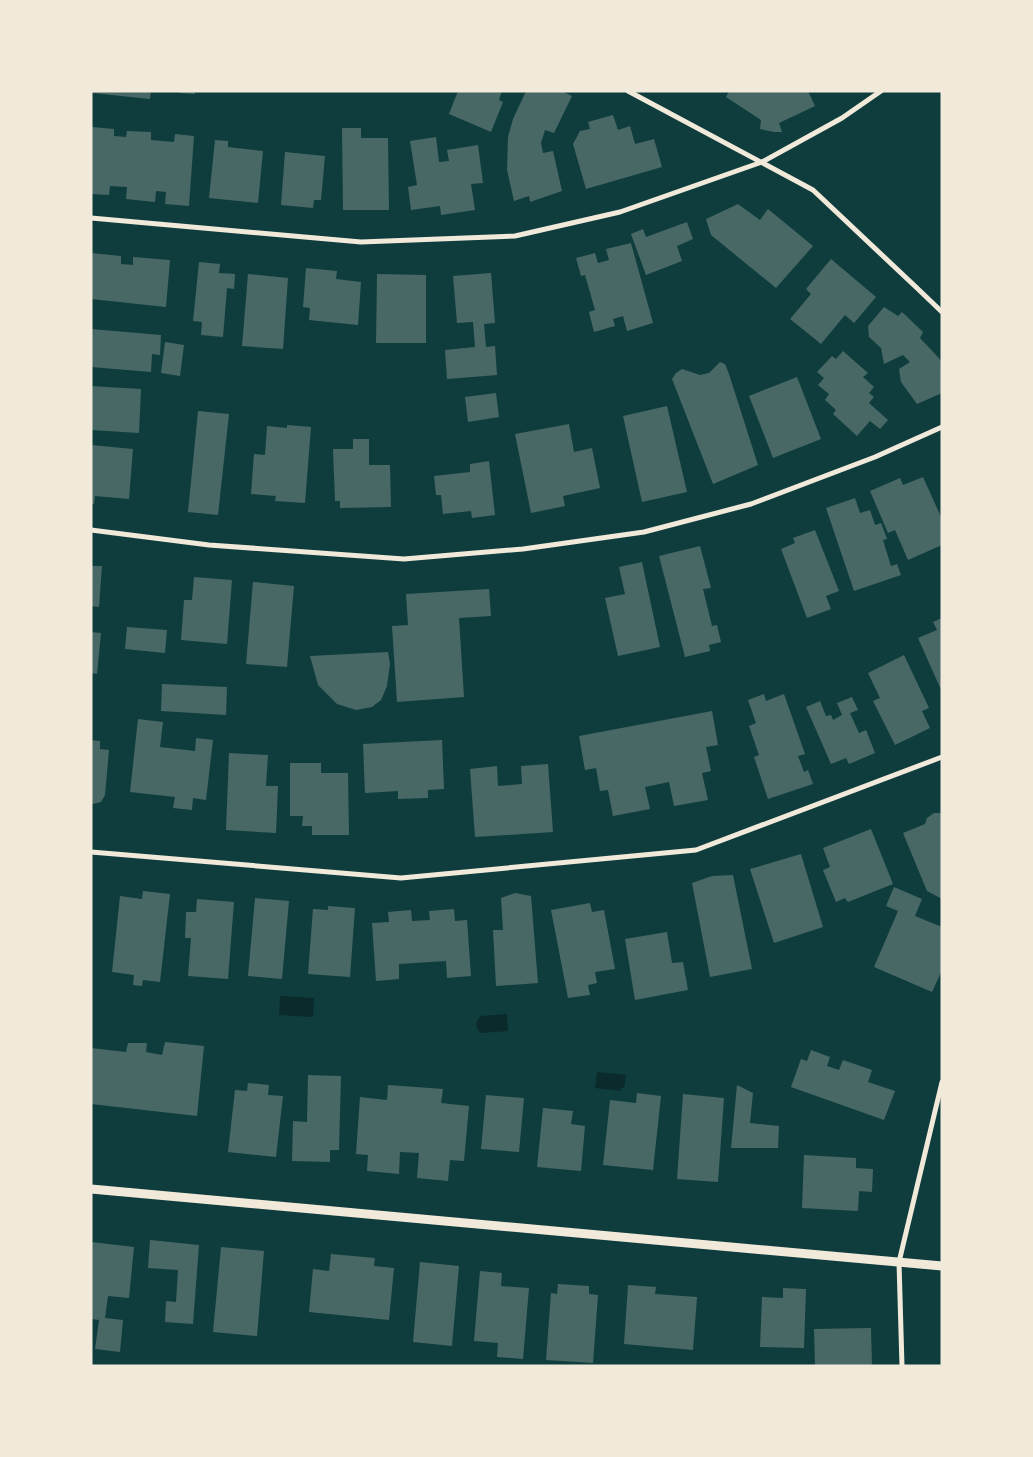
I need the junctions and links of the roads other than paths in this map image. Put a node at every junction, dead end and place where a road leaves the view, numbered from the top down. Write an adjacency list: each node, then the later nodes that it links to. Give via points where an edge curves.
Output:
1 (628, 91): 3 (street)
2 (881, 91): 3 (street, via 842,118)
3 (762, 162): 4 (street, via 620,212 515,236 361,242); 5 (street, via 813,190)
4 (91, 218)
5 (942, 312)
6 (942, 427): 7 (street, via 875,457 751,504 644,532 523,549 404,559 209,545)
7 (91, 530)
8 (942, 757): 9 (street, via 696,850 401,878)
9 (91, 852)
10 (942, 1082): 12 (street)
11 (91, 1189): 12 (street)
12 (899, 1262): 13 (street); 14 (street)
13 (942, 1266)
14 (902, 1366)

